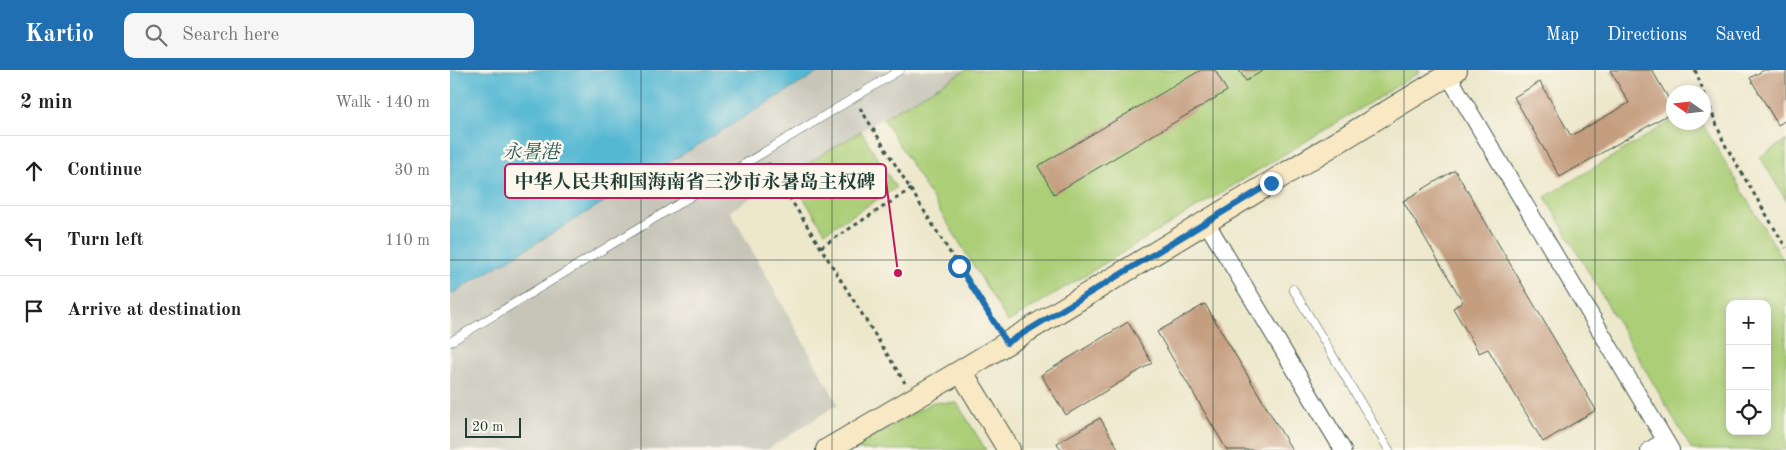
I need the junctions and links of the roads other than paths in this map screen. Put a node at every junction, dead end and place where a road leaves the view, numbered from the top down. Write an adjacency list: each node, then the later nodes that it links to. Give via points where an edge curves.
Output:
1 (900, 70): 5 (lane)
2 (1449, 72): 3 (street); 7 (street)
3 (1206, 222): 6 (street); 10 (street)
4 (1293, 289): 11 (lane)
5 (450, 342)
6 (961, 371): 8 (street); 9 (street)
7 (1668, 445): 12 (street)
8 (827, 450)
9 (1009, 450)
10 (1343, 450)
11 (1388, 450)
12 (1649, 450)

